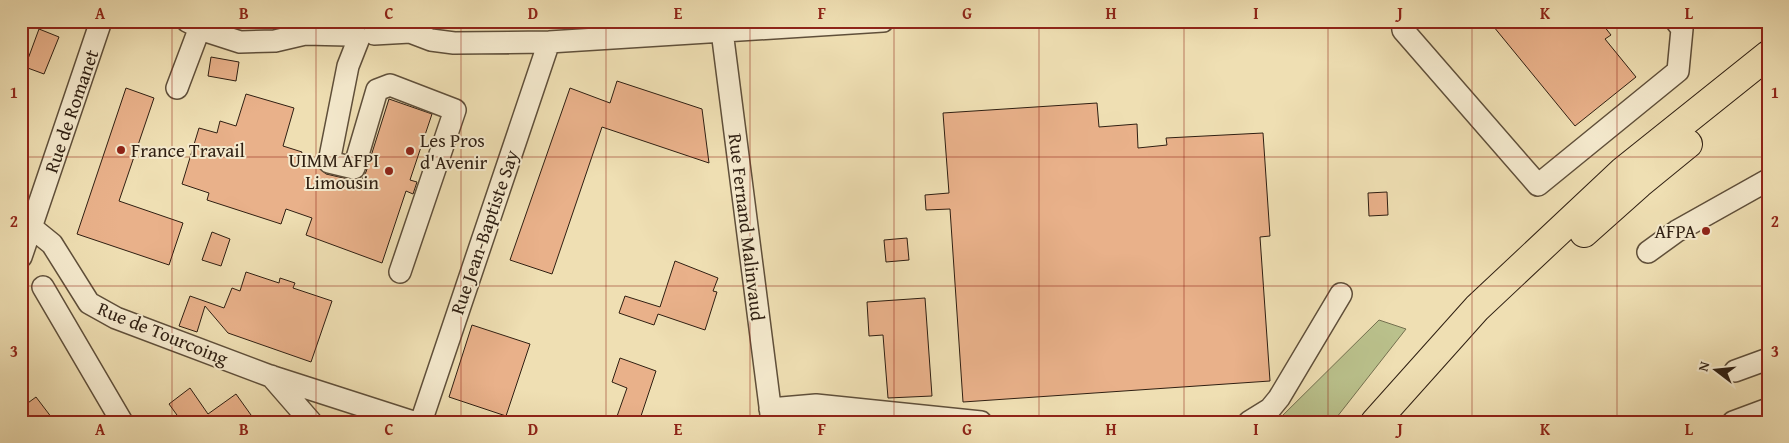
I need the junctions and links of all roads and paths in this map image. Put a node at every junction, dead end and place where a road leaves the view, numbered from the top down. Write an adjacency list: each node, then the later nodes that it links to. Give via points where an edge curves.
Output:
1 (101, 21): 15 (street, Rue de Romanet)
2 (1402, 21): 3 (street, via 1403,30 1538,185 1678,71 1682,29)
3 (1676, 21)
4 (871, 22): 9 (street)
5 (194, 24): 6 (street, via 240,42 276,41); 13 (street)
6 (312, 27): 8 (street)
7 (404, 27): 8 (street); 10 (street, via 431,40 454,43)
8 (360, 30): 18 (street, via 348,66 330,162 354,168 377,90 390,85 454,110)
9 (722, 32): 10 (street); 25 (street, Rue Fernand Malinvaud)
10 (549, 42): 29 (street, Rue Jean-Baptiste Say)
11 (1768, 56): 32 (main road, via 1623,172 1478,308)
12 (1768, 78): 33 (main road, via 1639,184 1490,319)
13 (177, 88)
14 (1768, 180): 16 (street, via 1677,231)
15 (31, 227): 17 (street, Rue de Romanet); 23 (street, Rue de Tourcoing, via 52,244 89,303 116,318)
16 (1648, 252)
17 (21, 257)
18 (400, 272)
19 (43, 287): 26 (street)
20 (1341, 294): 31 (street, via 1279,398 1270,409)
21 (1768, 359): 22 (street)
22 (1735, 371)
23 (270, 376): 27 (street, Rue de Tourcoing); 28 (street, Rue de Tourcoing)
24 (1768, 408): 34 (street)
25 (771, 415): 30 (street, via 816,405)
26 (122, 422)
27 (311, 422)
28 (413, 422)
29 (421, 422)
30 (981, 422)
31 (1249, 422)
32 (1375, 422)
33 (1396, 422)
34 (1733, 422)

